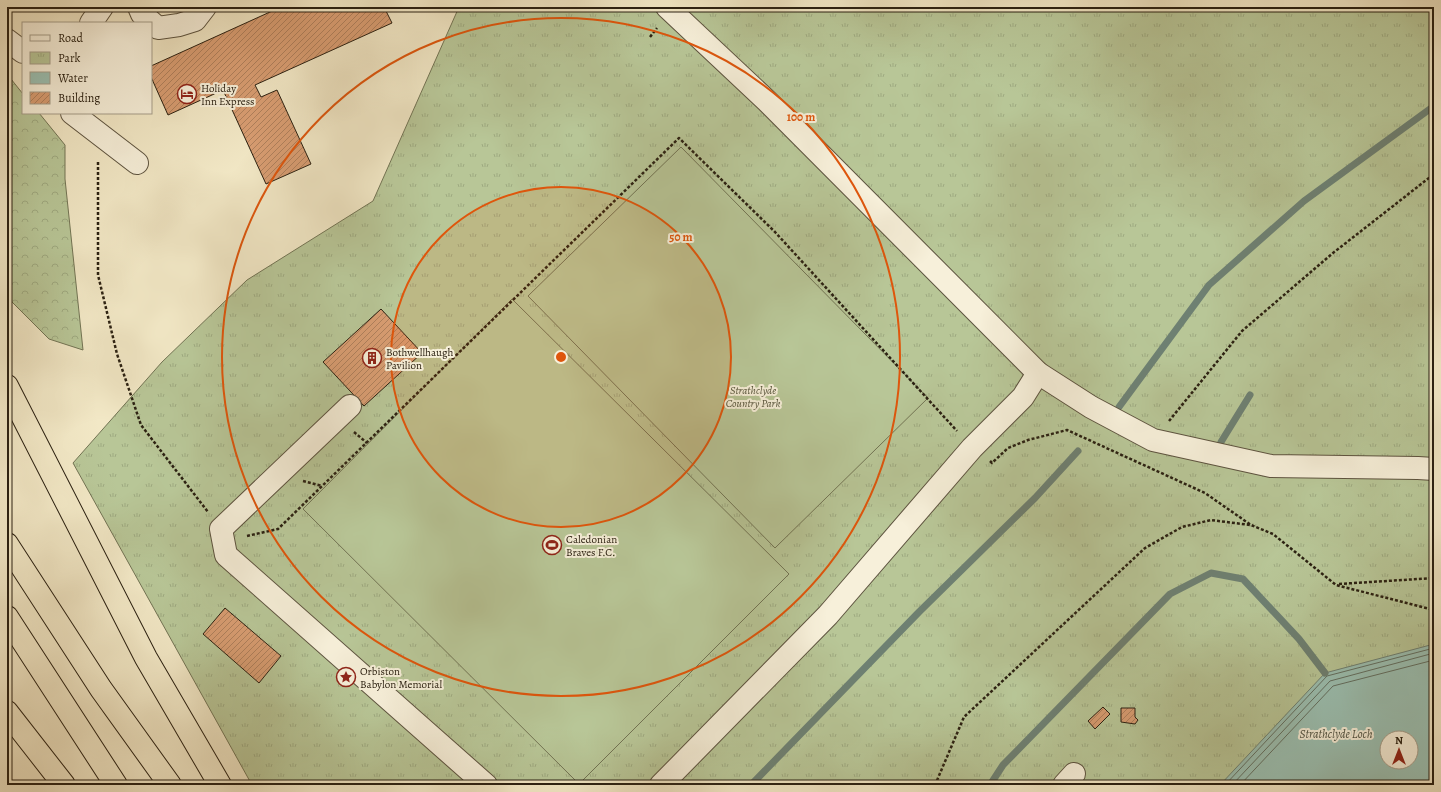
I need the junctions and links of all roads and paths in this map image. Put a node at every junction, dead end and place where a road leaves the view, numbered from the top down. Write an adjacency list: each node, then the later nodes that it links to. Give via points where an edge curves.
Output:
1 (102, 7): 5 (street)
2 (139, 7): 6 (street, via 142,14)
3 (205, 7): 7 (street, via 195,20 179,25 158,28)
4 (667, 7): 14 (street, via 767,101)
5 (92, 22)
6 (151, 22)
7 (152, 23)
8 (7, 40): 9 (street)
9 (22, 51)
10 (73, 114): 11 (street)
11 (98, 134): 12 (street); 21 (path, via 98,275 117,354 141,425)
12 (137, 163)
13 (1434, 174): 17 (path, via 1333,253 1242,331)
14 (1038, 373): 17 (street, via 1091,407); 18 (street, via 1023,397)
15 (7, 386): 31 (highway, via 146,658)
16 (350, 406): 21 (street)
17 (1153, 440): 19 (street, via 1271,466)
18 (972, 448): 20 (path, via 992,463 1008,448 1067,430 1205,493); 21 (path, via 775,232 679,138 278,529); 33 (street, via 828,615)
19 (1434, 469)
20 (1251, 525): 24 (path, via 1273,534); 34 (path, via 1211,520 1182,527 1145,548 964,717)
21 (223, 536): 32 (street, via 226,555)
22 (7, 544): 30 (highway, via 101,689)
23 (1434, 578): 24 (path)
24 (1336, 585): 25 (path)
25 (1434, 610)
26 (7, 617): 29 (highway)
27 (7, 712): 28 (highway)
28 (64, 785)
29 (116, 785)
30 (170, 785)
31 (220, 785)
32 (486, 785)
33 (661, 785)
34 (935, 785)

